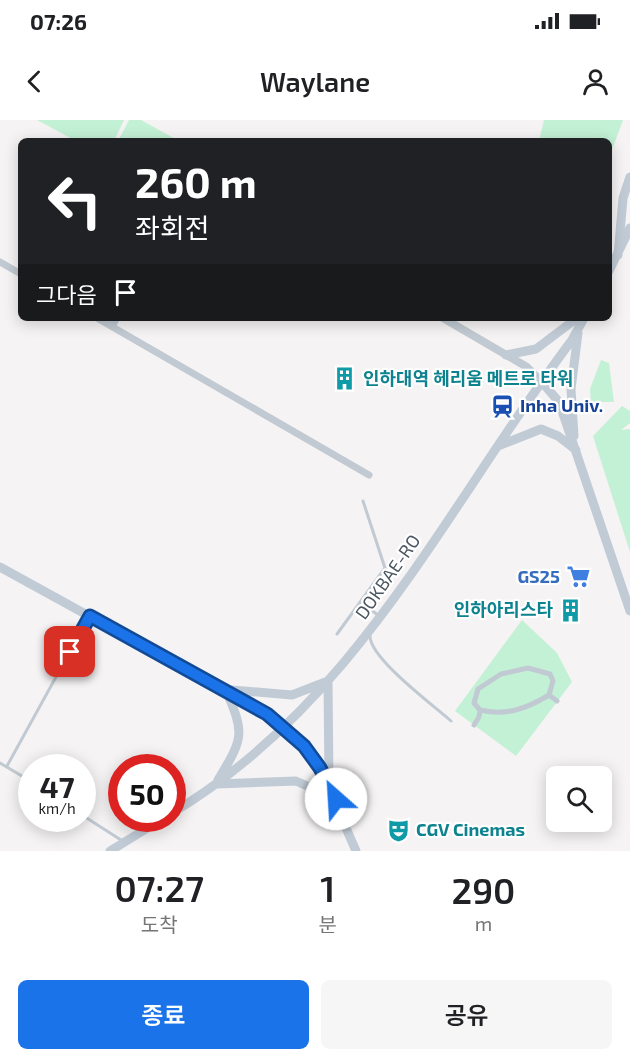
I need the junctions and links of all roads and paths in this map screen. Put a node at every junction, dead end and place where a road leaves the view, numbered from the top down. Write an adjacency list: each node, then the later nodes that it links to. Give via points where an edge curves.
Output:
1 (630, 177): 3 (main road, via 623,198)
2 (630, 228): 3 (main road)
3 (618, 255): 5 (main road)
4 (0, 262): 6 (street)
5 (612, 266)
6 (18, 272)
7 (448, 321): 12 (street)
8 (573, 321): 12 (main road, via 536,349)
9 (582, 321): 11 (main road, DOKBAE-RO)
10 (114, 322): 16 (street)
11 (578, 330): 13 (main road, DOKBAE-RO); 15 (main road, via 572,389)
12 (506, 355): 13 (street)
13 (541, 381): 14 (main road, DOKBAE-RO); 15 (main road, via 559,402)
14 (498, 446): 15 (main road, via 542,429); 22 (main road, DOKBAE-RO)
15 (576, 450): 20 (main road)
16 (369, 475)
17 (363, 501): 19 (lane, via 385,568)
18 (0, 567): 21 (main road)
19 (361, 602): 22 (lane); 24 (lane)
20 (630, 611)
21 (90, 616): 26 (main road); 34 (lane)
22 (380, 617): 23 (main road, DOKBAE-RO)
23 (370, 631): 25 (main road, DOKBAE-RO); 30 (lane, via 377,655)
24 (337, 634)
25 (328, 681): 26 (main road, via 292,695); 32 (main road, DOKBAE-RO); 37 (main road)
26 (225, 688): 32 (main road); 36 (main road, via 240,722 233,756)
27 (549, 695): 28 (street); 29 (street, via 514,712); 29 (street, via 553,681 550,674 517,669 478,689 474,703)
28 (557, 701)
29 (480, 710): 31 (street)
30 (451, 721)
31 (474, 724)
32 (285, 729): 36 (main road, DOKBAE-RO); 37 (main road, via 304,746)
33 (0, 763): 34 (lane)
34 (6, 766): 35 (lane)
35 (18, 773)
36 (215, 784): 38 (main road, via 296,781); 39 (main road, DOKBAE-RO)
37 (329, 784): 38 (main road)
38 (336, 799): 44 (main road)
39 (186, 804)
40 (96, 824): 42 (lane)
41 (141, 832): 42 (main road)
42 (124, 842): 43 (main road)
43 (110, 851)
44 (356, 851)

